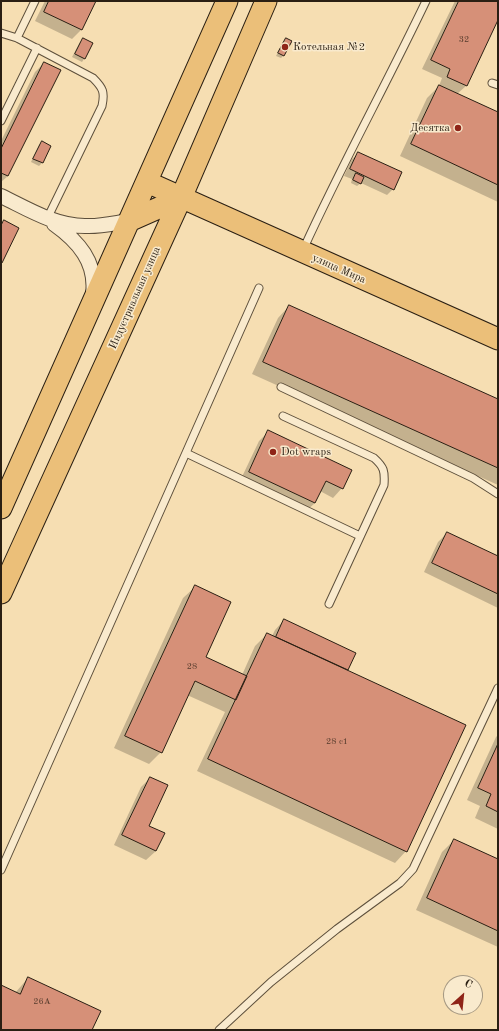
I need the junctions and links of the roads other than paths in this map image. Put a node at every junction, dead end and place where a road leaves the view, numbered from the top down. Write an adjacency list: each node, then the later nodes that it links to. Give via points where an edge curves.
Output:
1 (35, 1): 6 (lane)
2 (227, 1): 9 (main road)
3 (266, 1): 11 (main road, Индустриальная улица)
4 (426, 1): 14 (lane, via 332,186)
5 (1, 33): 6 (lane)
6 (17, 38): 7 (lane)
7 (37, 48): 8 (lane); 12 (lane, via 93,78 101,86 104,96 102,106)
8 (1, 121)
9 (147, 182): 11 (main road, улица Мира); 13 (main road)
10 (1, 196): 12 (street)
11 (181, 198): 13 (main road); 14 (main road, улица Мира); 24 (main road, Индустриальная улица)
12 (47, 219): 13 (street, via 68,225 86,226); 16 (street, via 70,236 85,255 92,271)
13 (129, 221): 16 (main road)
14 (302, 252): 17 (main road, улица Мира)
15 (259, 288): 20 (lane)
16 (92, 304): 22 (main road)
17 (498, 339)
18 (281, 387): 21 (lane, via 473,478)
19 (283, 416): 23 (lane, via 374,458 382,466 385,475 384,485)
20 (186, 454): 23 (lane); 27 (lane)
21 (498, 494)
22 (1, 508)
23 (360, 536): 25 (lane)
24 (1, 593)
25 (329, 604)
26 (498, 688): 28 (lane, via 412,869 400,883 271,982)
27 (1, 870)
28 (219, 1030)

